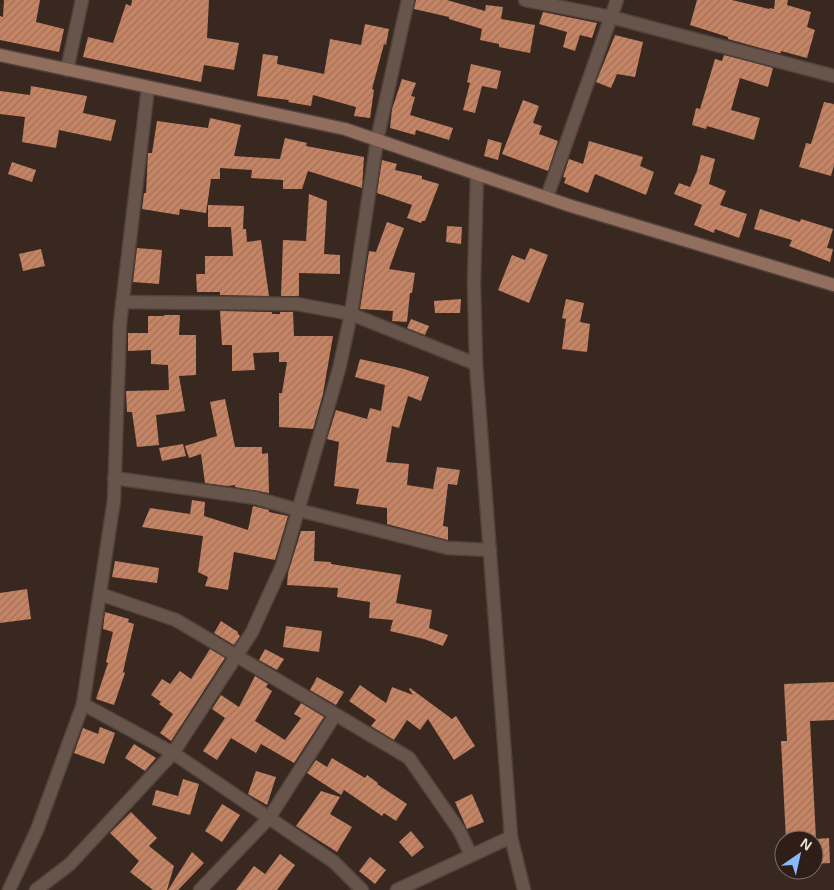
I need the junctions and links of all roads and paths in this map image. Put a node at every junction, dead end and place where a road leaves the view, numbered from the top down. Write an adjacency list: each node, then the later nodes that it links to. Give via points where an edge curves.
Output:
1 (82, 0): 7 (street)
2 (408, 0): 10 (street)
3 (525, 0): 5 (street)
4 (617, 0): 5 (street)
5 (611, 17): 8 (street); 12 (street)
6 (0, 55): 7 (main road)
7 (67, 70): 9 (main road)
8 (834, 76)
9 (148, 87): 10 (main road, via 345,129); 14 (street)
10 (377, 140): 11 (main road); 15 (street)
11 (477, 174): 12 (main road); 16 (street)
12 (547, 198): 13 (main road)
13 (833, 282)
14 (122, 302): 15 (street, via 297,304); 17 (street)
15 (351, 314): 16 (street); 18 (street)
16 (476, 364): 19 (street)
17 (114, 478): 18 (street, via 256,498); 20 (street, via 114,500)
18 (298, 510): 19 (street, via 448,548); 21 (street, via 282,566 252,632)
19 (490, 550): 26 (street)
20 (100, 594): 21 (street, via 176,620); 22 (street)
21 (236, 657): 23 (street); 24 (street)
22 (83, 704): 24 (street); 28 (street, via 37,830)
23 (335, 715): 25 (street); 27 (street, via 409,758 459,830)
24 (173, 753): 25 (street); 29 (street, via 70,864)
25 (269, 818): 30 (street); 31 (street, via 334,862)
26 (511, 837): 27 (street); 33 (street)
27 (471, 855): 32 (street)
28 (9, 890)
29 (36, 890)
30 (200, 890)
31 (362, 890)
32 (397, 890)
33 (524, 890)

